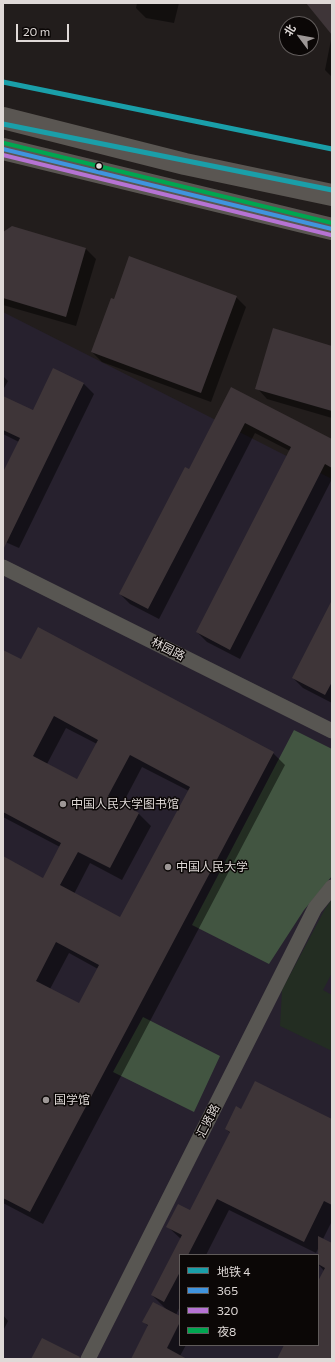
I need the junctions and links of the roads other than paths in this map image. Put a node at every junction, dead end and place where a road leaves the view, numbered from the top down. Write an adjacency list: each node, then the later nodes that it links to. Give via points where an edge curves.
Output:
1 (3, 118): 3 (main road, via 185,164)
2 (3, 149): 4 (main road)
3 (332, 195)
4 (332, 229)
5 (3, 567): 6 (street, 林园路)
6 (332, 731)
7 (332, 887): 8 (street, 汇贤路, via 315,908)
8 (88, 1359)

